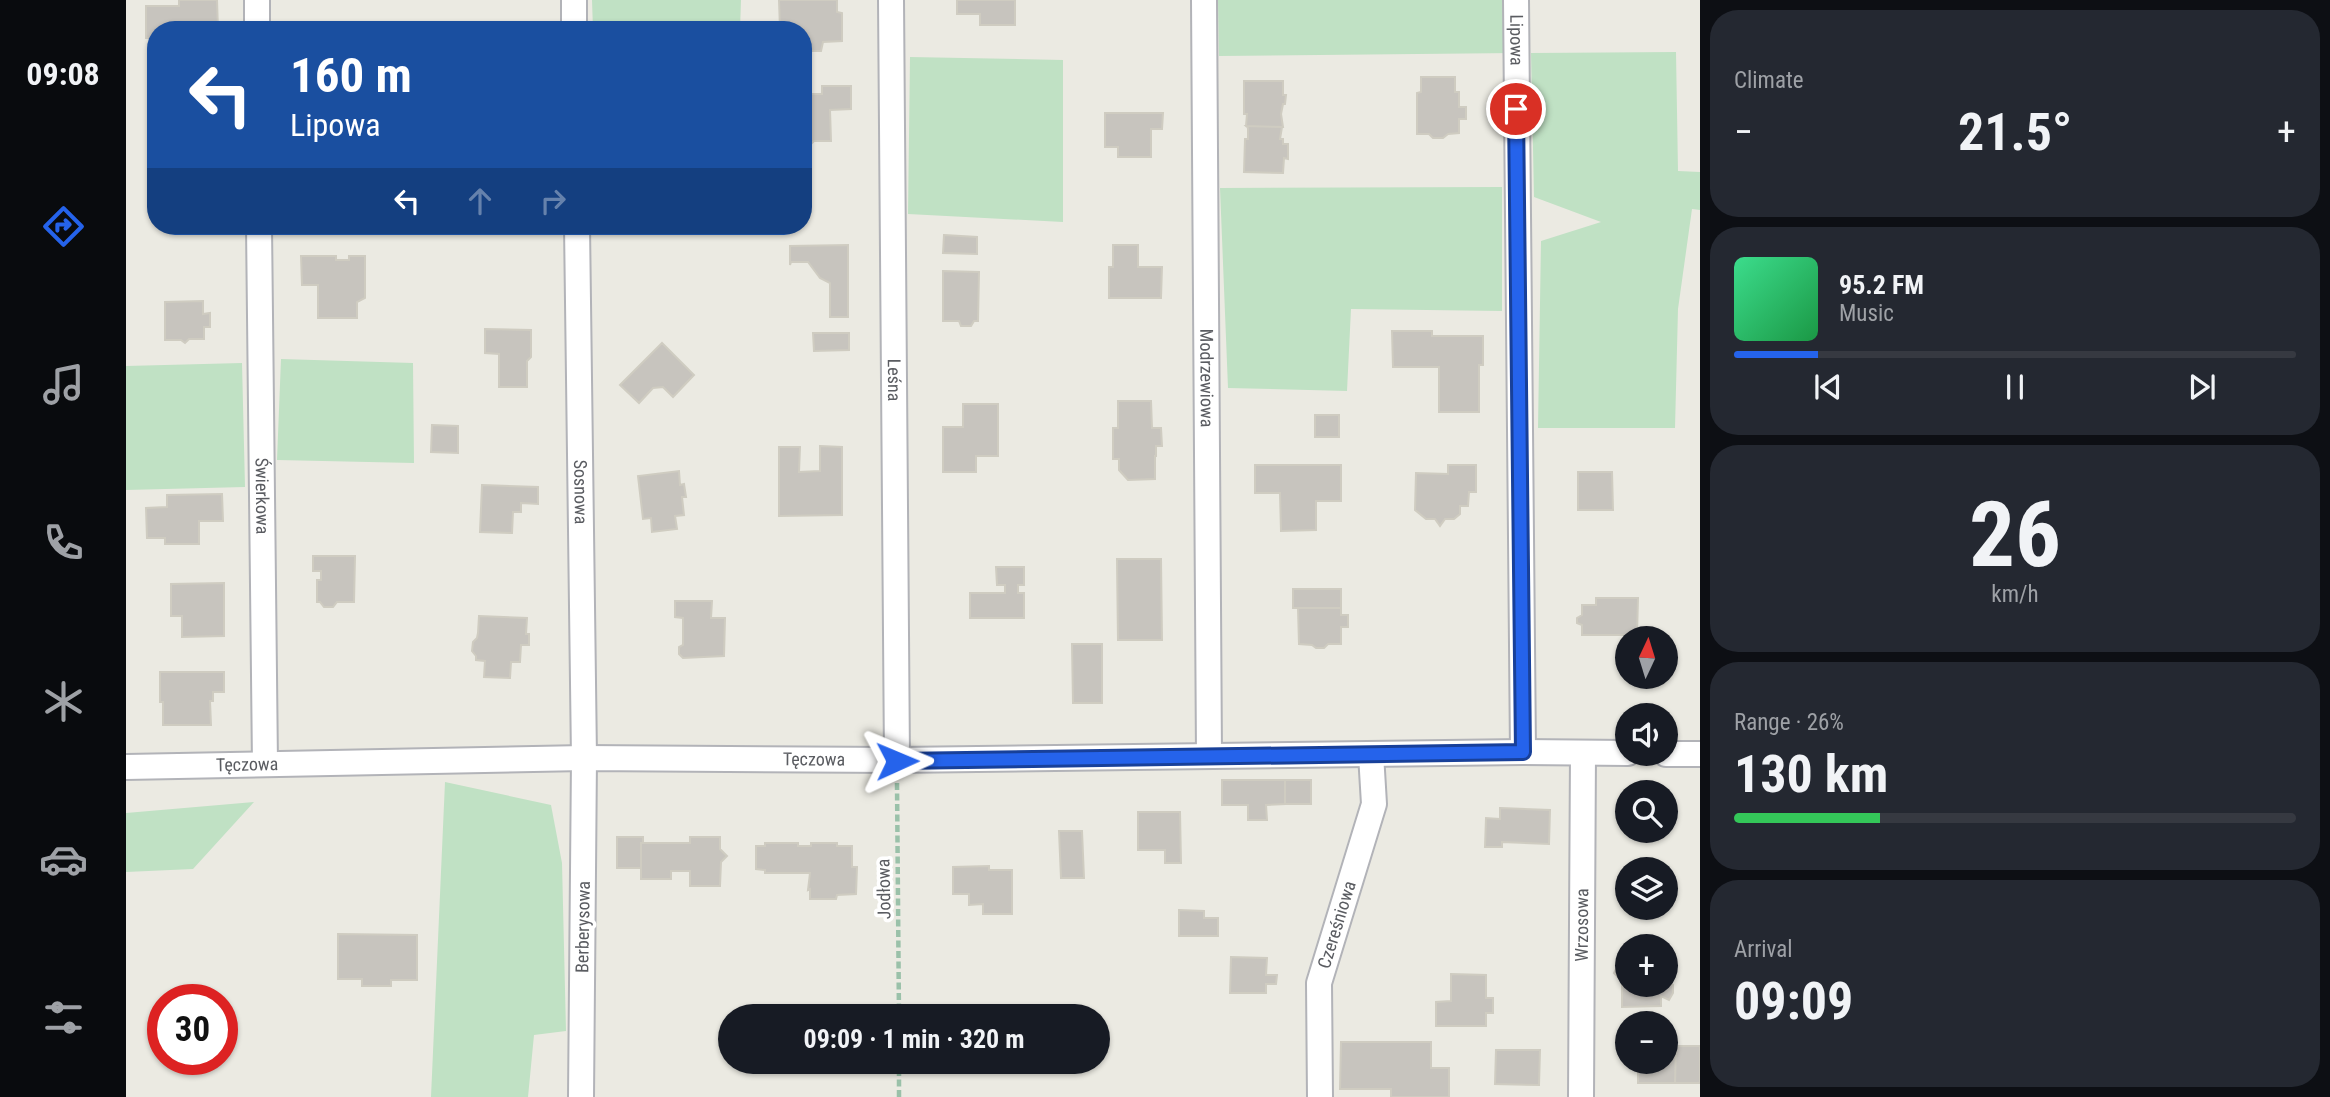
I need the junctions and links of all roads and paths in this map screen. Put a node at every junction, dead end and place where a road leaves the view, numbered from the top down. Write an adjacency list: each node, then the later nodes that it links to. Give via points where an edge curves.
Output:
1 (257, 0): 6 (street)
2 (574, 0): 7 (street)
3 (891, 0): 18 (street, Leśna)
4 (1204, 0): 16 (street, Modrzewiowa)
5 (1516, 0): 10 (street, Lipowa)
6 (257, 21)
7 (574, 21)
8 (259, 235): 19 (street, Świerkowa)
9 (577, 235): 17 (street, Sosnowa)
10 (1523, 752): 11 (street, Tęczowa); 13 (street, Tęczowa)
11 (1583, 753): 12 (street, Tęczowa); 26 (street, Wrzosowa)
12 (1615, 753)
13 (1371, 754): 16 (street, Tęczowa); 25 (street, Czereśniowa, via 1374,804 1319,983)
14 (1678, 754): 15 (street)
15 (1700, 754)
16 (1209, 755): 18 (street, Tęczowa)
17 (584, 758): 18 (street, Tęczowa); 19 (street, Tęczowa); 23 (street, Berberysowa)
18 (897, 761): 21 (path, Jodłowa)
19 (265, 764): 20 (street, Tęczowa)
20 (126, 767)
21 (899, 1004)
22 (899, 1074): 24 (path)
23 (581, 1097)
24 (899, 1097)
25 (1320, 1097)
26 (1581, 1097)

